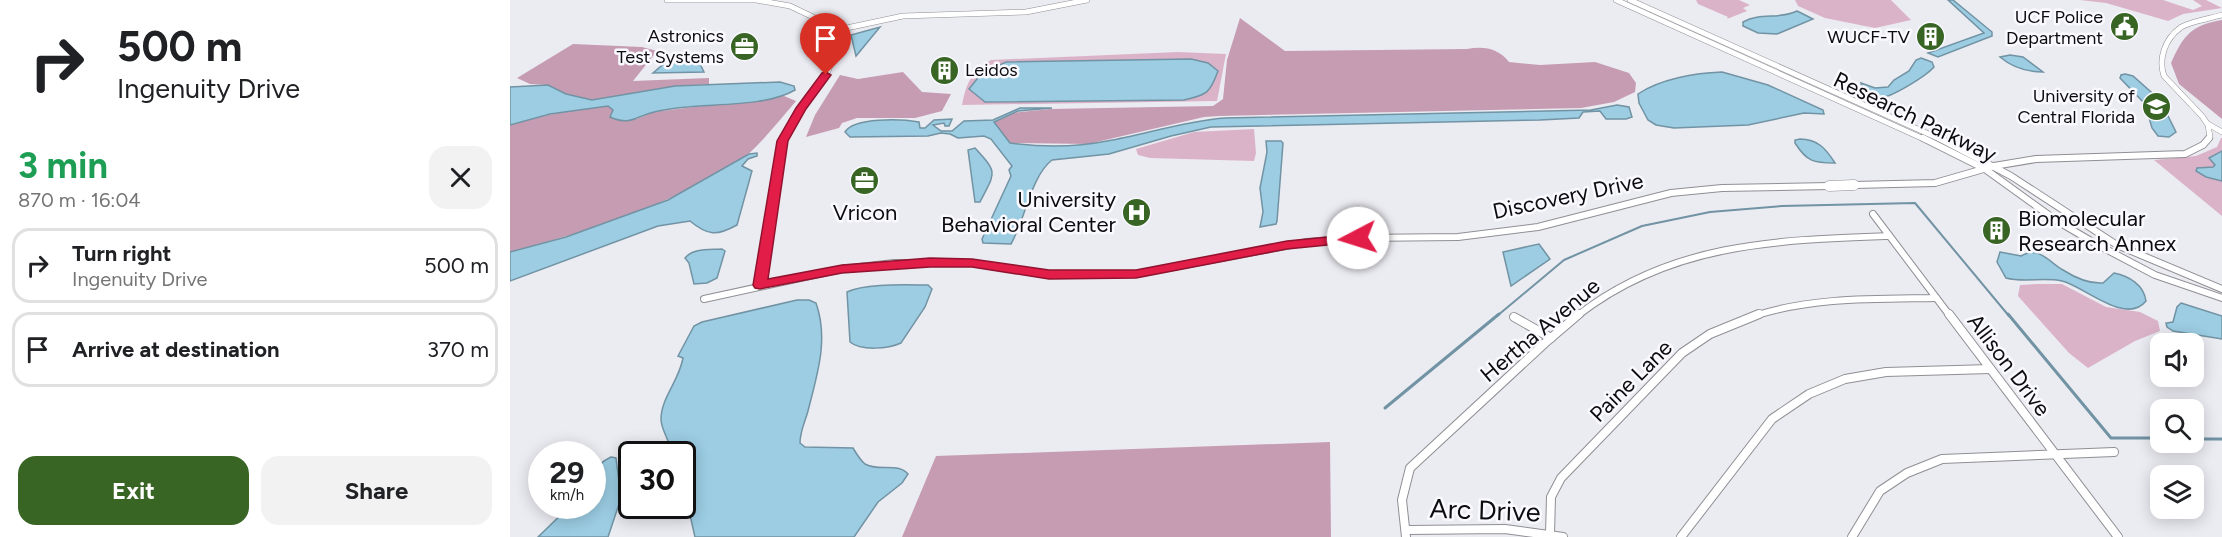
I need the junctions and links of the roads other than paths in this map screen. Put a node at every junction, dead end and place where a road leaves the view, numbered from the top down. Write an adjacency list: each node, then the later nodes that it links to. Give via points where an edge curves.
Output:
1 (667, 0): 6 (street, via 777,3 802,10)
2 (1087, 0): 7 (street, via 1026,12 918,15)
3 (1616, 0): 13 (street, Research Parkway)
4 (1630, 0): 12 (street, Research Parkway)
5 (2222, 15): 10 (street, via 2180,27 2160,61 2162,75)
6 (818, 24): 7 (street); 8 (street)
7 (849, 26): 8 (street); 9 (street, via 834,33)
8 (823, 33): 9 (street)
9 (829, 41): 18 (street, via 831,64 783,141)
10 (2208, 124): 11 (street); 12 (street, Discovery Drive, via 2210,137 2185,154 2036,159)
11 (2222, 132)
12 (1994, 166): 13 (street, Discovery Drive); 19 (street, Research Parkway, via 2117,245)
13 (1985, 169): 14 (street, Discovery Drive, via 1935,183); 21 (street, Research Parkway, via 2098,245 2155,275)
14 (1854, 185): 15 (street, Discovery Drive)
15 (1829, 186): 18 (street, Discovery Drive, via 1671,193 1538,227 1458,237 1307,242 1136,274 1049,275 972,263 930,262 842,269)
16 (1873, 214): 17 (street, Allison Drive)
17 (1889, 236): 20 (street, Allison Drive); 24 (street, Hertha Avenue, via 1773,241 1688,257 1626,283 1593,303)
18 (760, 285): 22 (street, Discovery Drive)
19 (2222, 289)
20 (1936, 298): 25 (street, Allison Drive); 29 (street, Paine Lane, via 1804,304 1764,312 1721,329 1682,353 1561,478 1551,497)
21 (2222, 298)
22 (704, 299)
23 (1514, 317): 24 (street)
24 (1551, 338): 28 (street, Hertha Avenue, via 1410,468 1402,500)
25 (1990, 369): 27 (street, Allison Drive); 31 (street, via 1886,372 1845,379 1809,394 1772,419)
26 (2114, 452): 27 (street)
27 (2053, 454): 32 (street, via 1942,459 1907,473 1881,491); 33 (street, Allison Drive)
28 (1406, 534): 29 (street, Arc Drive, via 1483,529)
29 (1550, 534): 30 (street, Arc Drive)
30 (1563, 537)
31 (1681, 537)
32 (1852, 537)
33 (2118, 537)

